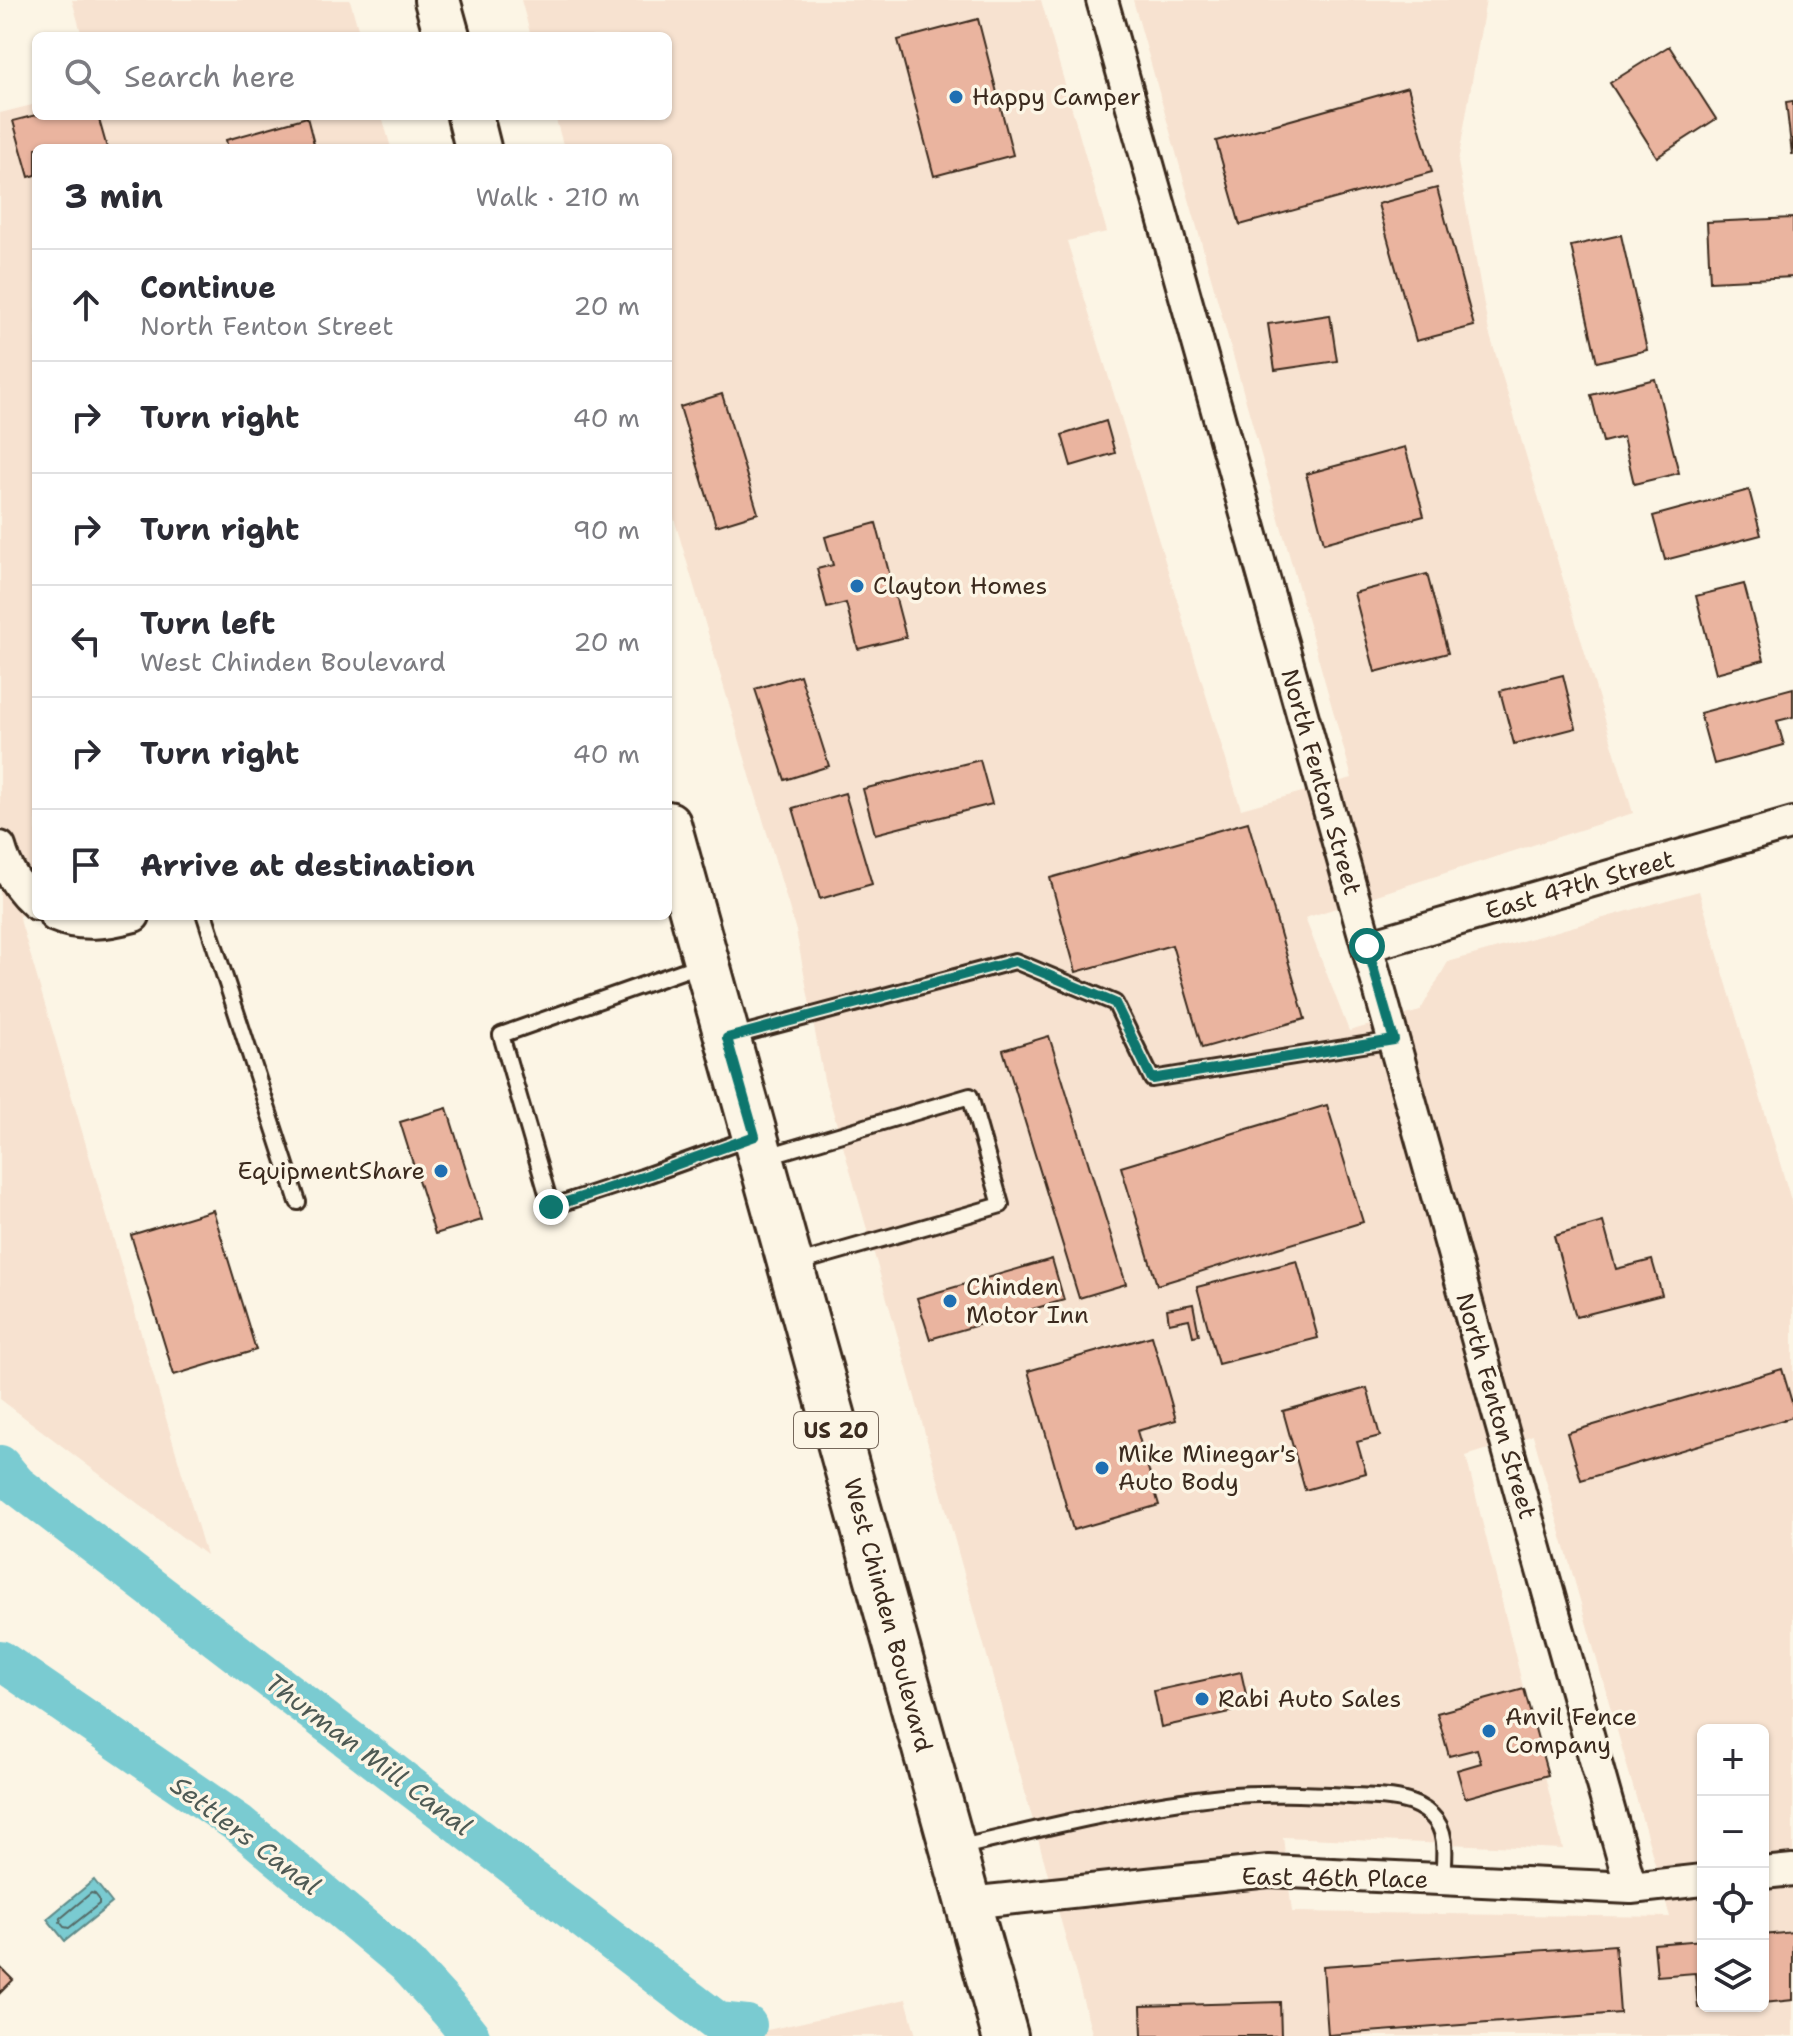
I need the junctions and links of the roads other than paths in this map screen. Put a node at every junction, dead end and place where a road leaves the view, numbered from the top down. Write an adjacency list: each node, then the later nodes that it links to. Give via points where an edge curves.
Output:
1 (437, 0): 3 (main road)
2 (1102, 0): 13 (street, North Fenton Street)
3 (446, 32)
4 (471, 120): 5 (main road)
5 (477, 144)
6 (1793, 823): 13 (street, East 47th Street)
7 (672, 839): 14 (main road, West Chinden Boulevard / US 20)
8 (0, 847): 9 (street, via 22,892)
9 (32, 901)
10 (64, 920): 11 (street)
11 (120, 920)
12 (206, 920): 18 (lane)
13 (1367, 946): 16 (street, North Fenton Street)
14 (706, 962): 15 (main road, West Chinden Boulevard / US 20); 17 (lane, via 501,1035 551,1207)
15 (727, 1038): 16 (lane, via 1015,961 1115,1003 1152,1079); 17 (main road, West Chinden Boulevard / US 20)
16 (1394, 1040): 25 (street, North Fenton Street)
17 (758, 1147): 19 (main road, West Chinden Boulevard / US 20); 19 (lane, via 970,1096 1001,1205)
18 (298, 1202)
19 (791, 1265): 20 (main road, West Chinden Boulevard / US 20)
20 (952, 1849): 23 (lane, via 1224,1795 1384,1798 1403,1800 1432,1816 1444,1841); 26 (main road, West Chinden Boulevard / US 20)
21 (1793, 1870): 22 (street)
22 (1769, 1872)
23 (1443, 1880): 25 (street, East 46th Place); 26 (street, East 46th Place, via 1269,1871)
24 (1697, 1881): 25 (street, East 46th Place)
25 (1631, 1888)
26 (968, 1903): 27 (main road, West Chinden Boulevard / US 20)
27 (1005, 2036)

